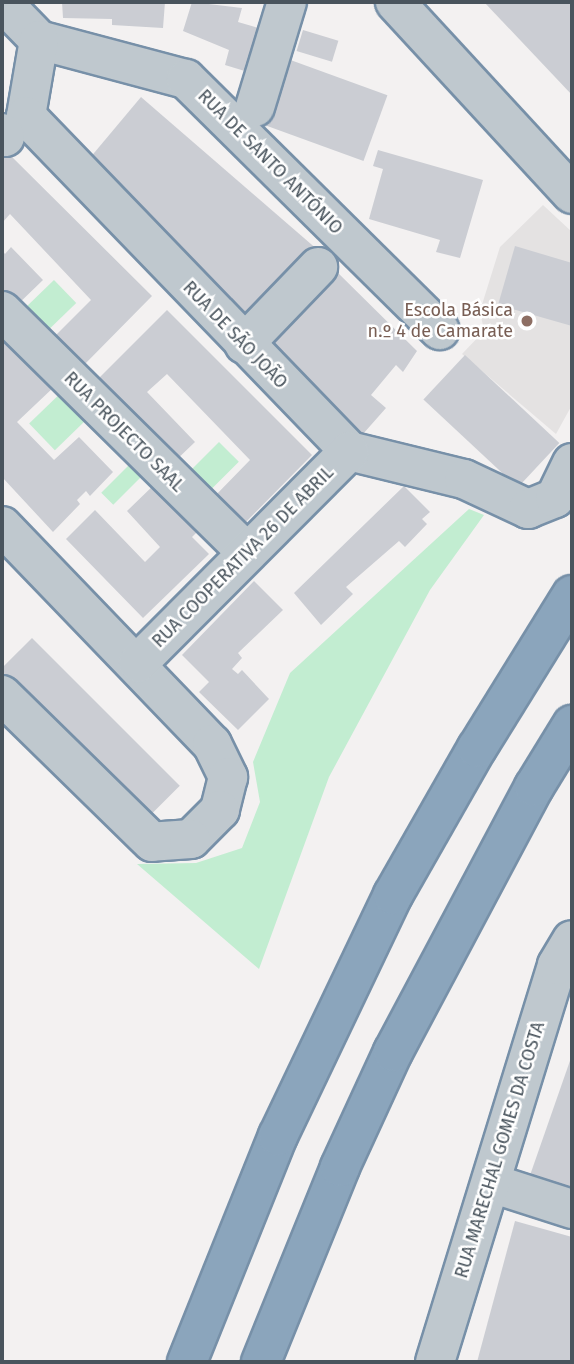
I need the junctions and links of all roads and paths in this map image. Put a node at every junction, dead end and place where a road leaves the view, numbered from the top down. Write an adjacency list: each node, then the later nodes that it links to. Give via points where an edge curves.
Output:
1 (2, 2): 4 (street)
2 (287, 2): 5 (street)
3 (395, 2): 6 (street)
4 (39, 40): 9 (street, RUA DE SANTO ANTÓNIO, via 186,79); 10 (street, RUA DE SÃO JOÃO, via 26,116)
5 (255, 107)
6 (572, 194)
7 (318, 268): 10 (street)
8 (2, 311): 14 (street, RUA PROJECTO SAAL)
9 (440, 330)
10 (244, 344): 11 (street, RUA DE SÃO JOÃO)
11 (349, 451): 12 (street, via 464,479 528,509 555,498); 14 (street, RUA COOPERATIVA 26 DE ABRIL)
12 (572, 463)
13 (2, 526): 16 (street)
14 (247, 553): 16 (street, RUA COOPERATIVA 26 DE ABRIL)
15 (572, 595): 22 (highway, via 393,895 278,1136)
16 (138, 663): 17 (street, via 212,744 228,777 220,810 198,834 181,842 161,844 145,837)
17 (2, 695)
18 (572, 725): 23 (highway, via 527,799 398,1041 340,1167)
19 (572, 940): 20 (street, RUA MARECHAL GOMES DA COSTA, via 557,965)
20 (491, 1183): 21 (street); 24 (street, RUA MARECHAL GOMES DA COSTA)
21 (572, 1209)
22 (187, 1362)
23 (261, 1362)
24 (435, 1362)

